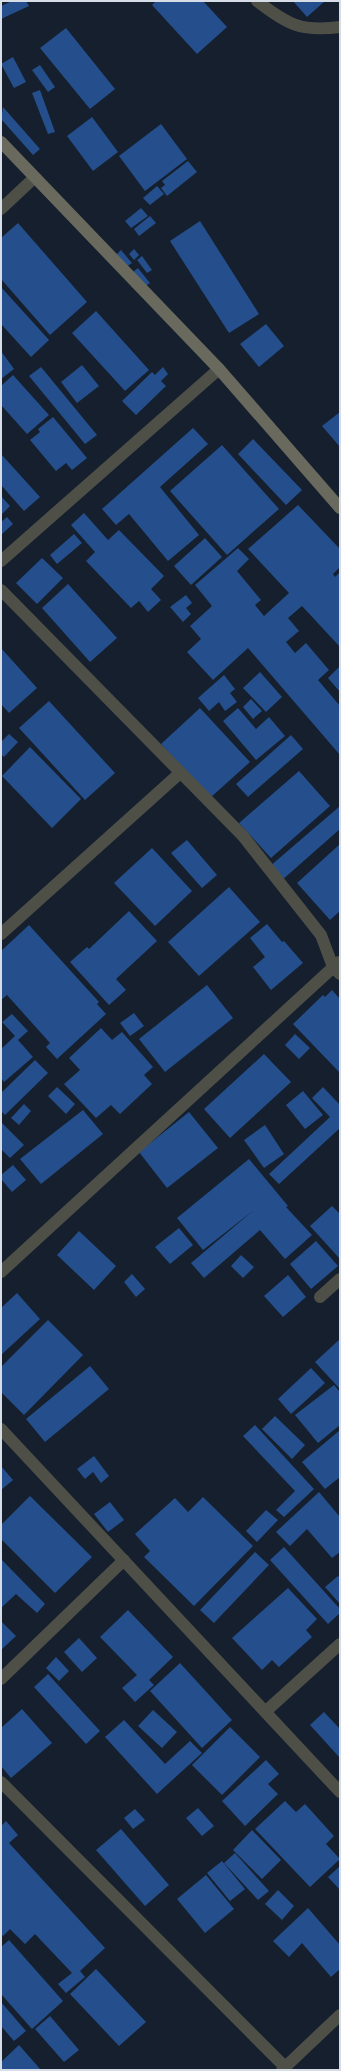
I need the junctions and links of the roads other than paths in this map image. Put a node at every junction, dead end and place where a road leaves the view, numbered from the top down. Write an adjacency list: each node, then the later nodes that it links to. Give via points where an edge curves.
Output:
1 (258, 1): 2 (street, via 293,26 320,30)
2 (340, 27)
3 (1, 142): 4 (main road)
4 (34, 178): 5 (street); 6 (main road)
5 (1, 209)
6 (219, 369): 7 (main road); 8 (street)
7 (340, 508)
8 (1, 562)
9 (1, 590): 10 (street)
10 (180, 774): 11 (street); 12 (street, via 244,836 321,935)
11 (1, 934)
12 (338, 968): 13 (street)
13 (1, 1272)
14 (340, 1279): 15 (street)
15 (320, 1297)
16 (1, 1429): 17 (street)
17 (124, 1560): 19 (street); 20 (street)
18 (340, 1644): 20 (street)
19 (1, 1679)
20 (265, 1712): 22 (street)
21 (1, 1782): 24 (street)
22 (340, 1792)
23 (340, 2015): 24 (street)
24 (283, 2069)

